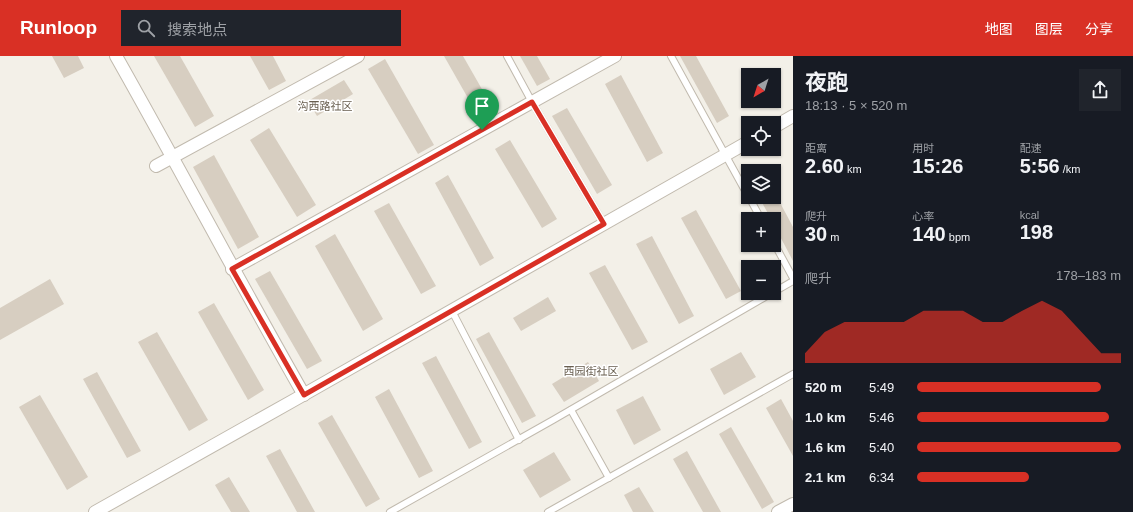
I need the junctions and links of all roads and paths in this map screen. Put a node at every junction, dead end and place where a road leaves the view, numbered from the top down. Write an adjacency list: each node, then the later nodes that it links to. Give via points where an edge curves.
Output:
1 (116, 56): 11 (street)
2 (358, 56): 11 (street)
3 (507, 56): 6 (lane)
4 (615, 56): 6 (street)
5 (671, 56): 10 (lane)
6 (532, 102): 14 (lane); 16 (street)
7 (793, 116): 8 (street)
8 (781, 123)
9 (741, 146): 10 (street)
10 (725, 154): 13 (lane); 14 (street)
11 (173, 156): 12 (street); 16 (street)
12 (156, 166)
13 (741, 183)
14 (604, 224): 20 (street)
15 (779, 252): 17 (lane)
16 (232, 269): 22 (street)
17 (793, 279): 18 (lane)
18 (781, 287)
19 (759, 300): 23 (lane)
20 (452, 311): 22 (street); 24 (lane)
21 (793, 374): 25 (lane)
22 (304, 395): 27 (street)
23 (571, 410): 24 (lane); 25 (lane)
24 (519, 440): 28 (lane)
25 (609, 478): 29 (lane)
26 (793, 504): 30 (street)
27 (95, 512)
28 (390, 512)
29 (548, 512)
30 (778, 512)

